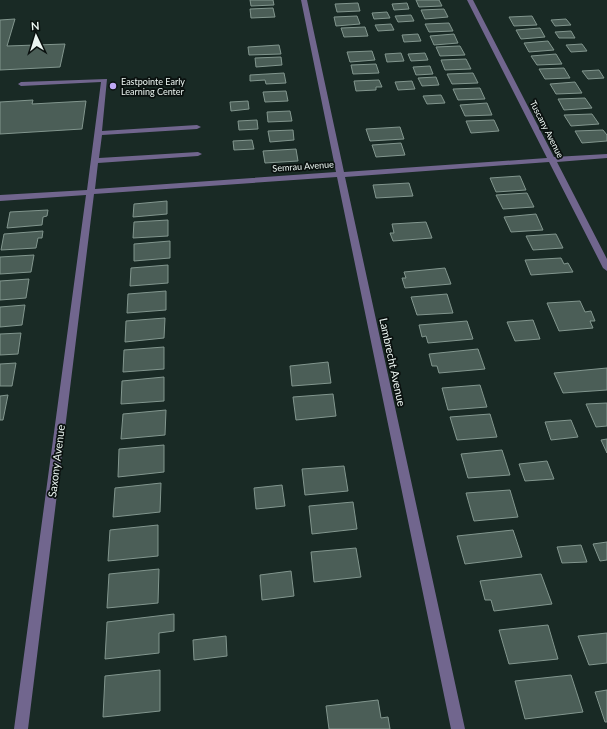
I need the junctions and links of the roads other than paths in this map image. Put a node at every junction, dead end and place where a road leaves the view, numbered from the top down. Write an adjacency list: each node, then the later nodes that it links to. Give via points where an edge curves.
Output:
1 (304, 0): 10 (street, Lambrecht Avenue)
2 (470, 0): 8 (street, Tuscany Avenue)
3 (21, 84): 5 (street, Saxony Avenue, via 105,80)
4 (197, 127): 5 (street)
5 (99, 133): 9 (street, Saxony Avenue)
6 (198, 154): 9 (street)
7 (607, 156): 8 (street, Semrau Avenue)
8 (552, 160): 10 (street, Semrau Avenue); 13 (street, Tuscany Avenue)
9 (95, 161): 11 (street, Saxony Avenue)
10 (341, 173): 11 (street, Semrau Avenue); 15 (street, Lambrecht Avenue)
11 (91, 192): 12 (street, Semrau Avenue); 14 (street, Saxony Avenue)
12 (0, 198)
13 (607, 268)
14 (21, 729)
15 (458, 729)

